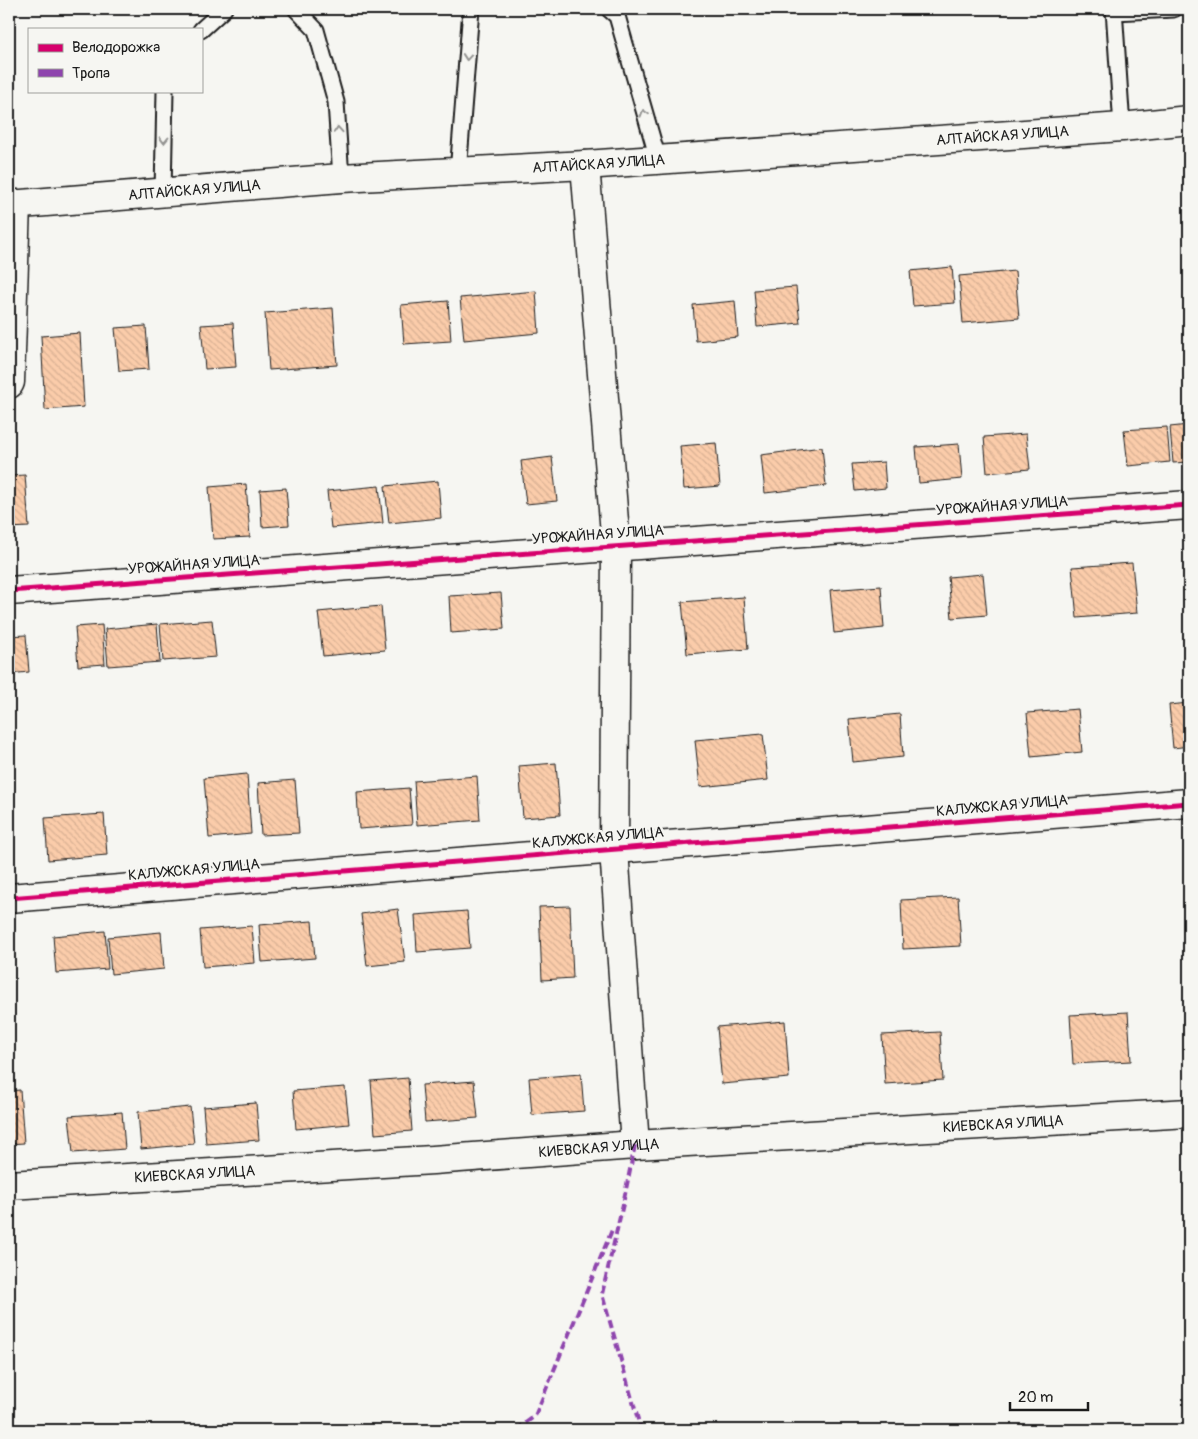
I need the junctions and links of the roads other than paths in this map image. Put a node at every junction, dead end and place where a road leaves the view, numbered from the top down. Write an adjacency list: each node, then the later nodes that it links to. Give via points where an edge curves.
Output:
1 (224, 9): 7 (lane)
2 (296, 9): 14 (lane, one-way to 2, via 336,102 316,30)
3 (472, 9): 13 (lane, one-way to 13)
4 (609, 9): 11 (lane, one-way to 4, via 617,16)
5 (1174, 9): 6 (lane)
6 (1114, 10): 10 (lane)
7 (202, 29)
8 (165, 92): 15 (lane, one-way to 15)
9 (1189, 120): 10 (street, АЛТАЙСКАЯ УЛИЦА)
10 (1122, 127): 11 (street, АЛТАЙСКАЯ УЛИЦА)
11 (658, 160): 12 (street, АЛТАЙСКАЯ УЛИЦА)
12 (585, 165): 13 (street, АЛТАЙСКАЯ УЛИЦА); 20 (street)
13 (458, 173): 14 (street, АЛТАЙСКАЯ УЛИЦА)
14 (341, 178): 15 (street, АЛТАЙСКАЯ УЛИЦА)
15 (163, 193): 16 (street, АЛТАЙСКАЯ УЛИЦА)
16 (13, 205): 17 (street)
17 (10, 307): 18 (street)
18 (9, 384)
19 (1189, 505): 20 (street, УРОЖАЙНАЯ УЛИЦА)
20 (616, 546): 21 (street, УРОЖАЙНАЯ УЛИЦА); 23 (street)
21 (9, 591)
22 (1189, 803): 23 (street, КАЛУЖСКАЯ УЛИЦА)
23 (614, 850): 24 (street, КАЛУЖСКАЯ УЛИЦА); 26 (street)
24 (9, 898)
25 (1189, 1113): 26 (street, КИЕВСКАЯ УЛИЦА)
26 (635, 1145): 27 (street, КИЕВСКАЯ УЛИЦА)
27 (9, 1186)

